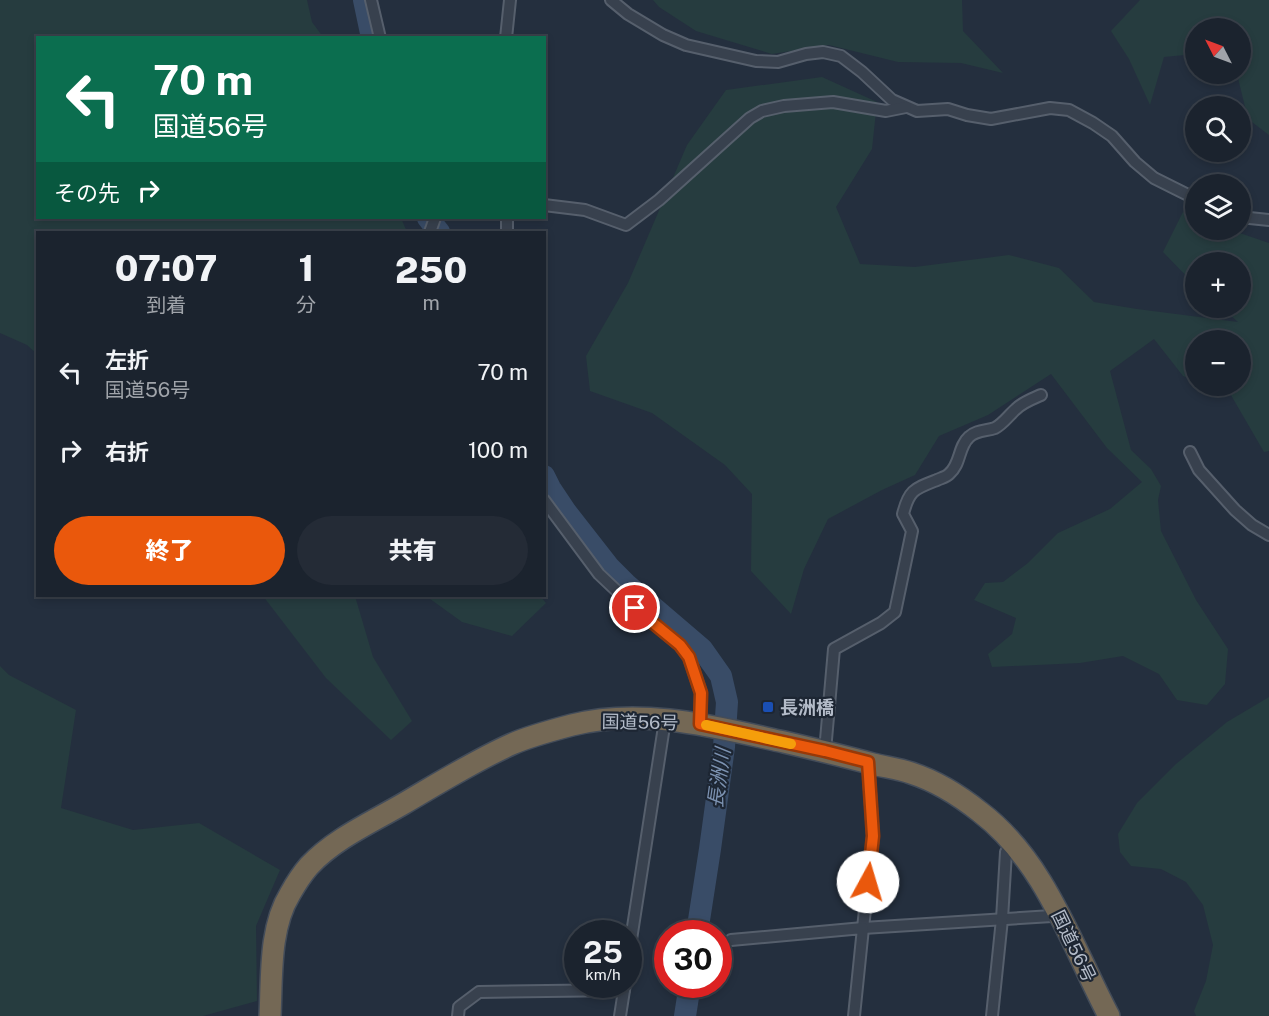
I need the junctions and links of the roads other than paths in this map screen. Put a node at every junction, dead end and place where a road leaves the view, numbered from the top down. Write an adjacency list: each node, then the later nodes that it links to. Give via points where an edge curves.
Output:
1 (371, 0): 4 (street)
2 (510, 0): 5 (street)
3 (611, 0): 6 (street, via 654,30 686,45 756,61 778,62 823,52 841,56 892,100)
4 (380, 36)
5 (506, 36)
6 (906, 107): 7 (street, via 917,111 948,109 991,118 1050,108 1069,110 1112,136 1154,178); 8 (street, via 886,111 833,102 762,111 626,225 585,210)
7 (1185, 194)
8 (546, 205)
9 (1251, 218): 10 (street)
10 (1269, 220)
11 (1041, 395): 17 (street, via 1025,402 994,428 969,437 953,471 912,492 907,499 903,514 912,531 895,612 834,649)
12 (1190, 452): 14 (street, via 1199,470 1235,510)
13 (546, 503): 16 (street, via 599,574 689,657 701,693)
14 (1269, 535)
15 (665, 720): 16 (highway, 国道56号); 22 (street); 27 (highway, 国道56号, via 616,718 574,724 515,742 336,843 309,866 288,896 273,951)
16 (704, 725): 17 (highway, 国道56号)
17 (825, 751): 18 (highway, 国道56号)
18 (868, 762): 19 (highway, 国道56号, via 913,774 948,790 982,813); 23 (street, via 873,836)
19 (1013, 843): 20 (highway, 国道56号, via 1038,875); 21 (street, via 1006,852)
20 (1058, 911): 21 (street, via 1052,916); 32 (highway, 国道56号)
21 (1002, 919): 23 (street); 31 (street)
22 (634, 920)
23 (863, 928): 24 (street); 30 (street)
24 (732, 940)
25 (564, 989): 28 (street, via 479,992 459,1007)
26 (622, 998): 29 (street)
27 (270, 1016)
28 (458, 1016)
29 (620, 1016)
30 (855, 1016)
31 (992, 1016)
32 (1109, 1016)

